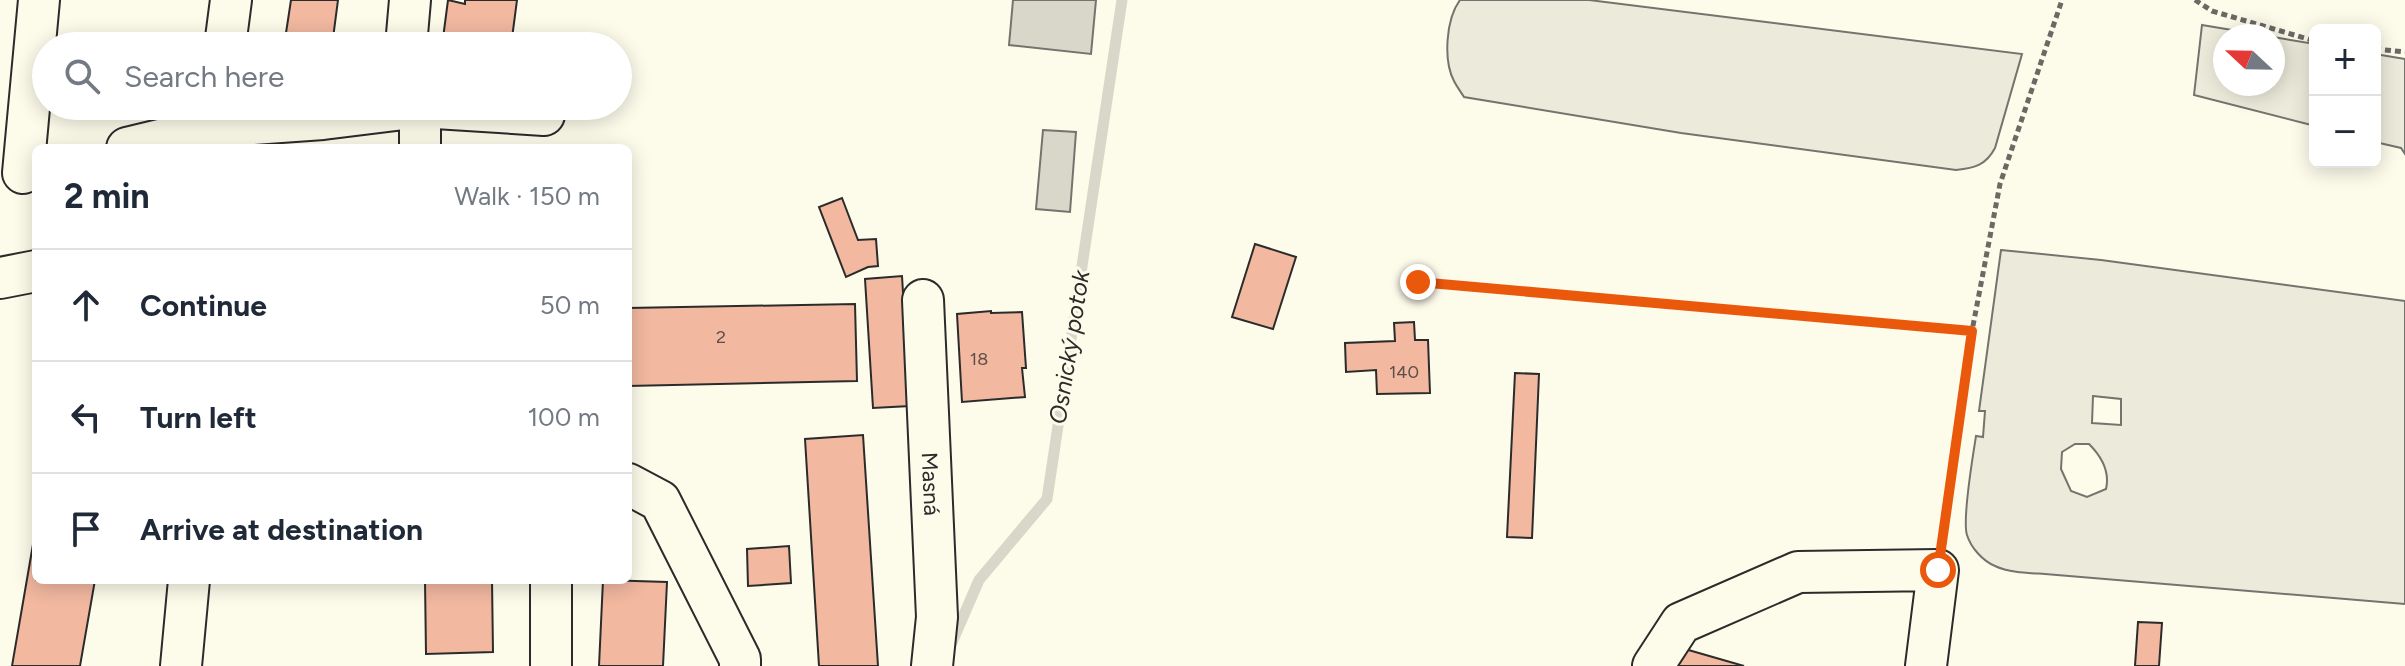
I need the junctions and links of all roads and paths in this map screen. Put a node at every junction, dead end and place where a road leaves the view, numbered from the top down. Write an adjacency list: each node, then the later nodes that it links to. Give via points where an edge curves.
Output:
1 (39, 0): 6 (street)
2 (231, 0): 7 (street)
3 (410, 0): 8 (street)
4 (2062, 0): 23 (path, via 2000,184)
5 (2195, 0): 9 (path, via 2212,11)
6 (36, 32)
7 (227, 32)
8 (407, 32)
9 (2309, 39)
10 (2381, 50): 11 (path)
11 (2405, 52)
12 (32, 64): 18 (street)
13 (308, 120): 15 (street)
14 (410, 120): 17 (street)
15 (207, 127): 16 (street)
16 (142, 144)
17 (419, 144)
18 (20, 174)
19 (32, 272): 20 (street)
20 (0, 278)
21 (1418, 282): 23 (path)
22 (923, 300): 31 (street, Masná, via 937,617)
23 (1972, 331): 25 (path)
24 (632, 486): 30 (street, via 660,501)
25 (1938, 570): 32 (street, via 1798,572 1681,623); 33 (street)
26 (189, 584): 28 (street)
27 (551, 584): 29 (street)
28 (181, 666)
29 (551, 666)
30 (740, 666)
31 (932, 666)
32 (1653, 666)
33 (1926, 666)

